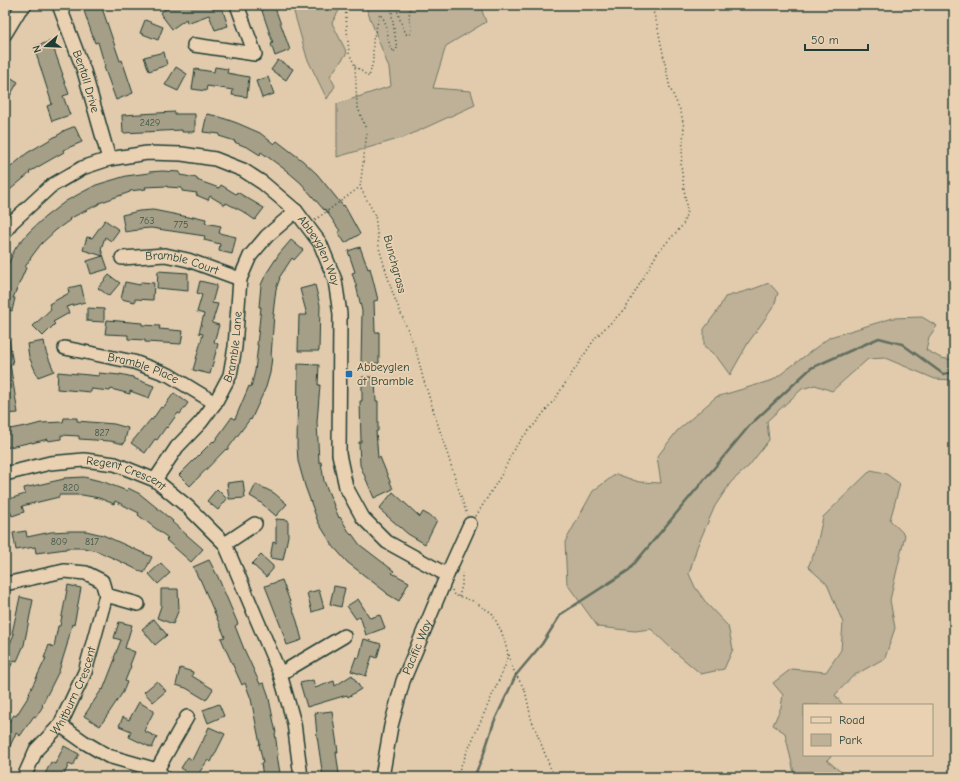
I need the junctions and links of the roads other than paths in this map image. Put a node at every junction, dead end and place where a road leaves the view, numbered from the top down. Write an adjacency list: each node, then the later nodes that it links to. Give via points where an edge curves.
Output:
1 (25, 5): 4 (street)
2 (59, 5): 6 (street, Bentall Drive, via 84,71)
3 (237, 5): 5 (street, via 255,54)
4 (5, 34)
5 (194, 45)
6 (109, 159): 7 (street, Abbeyglen Way, via 154,153 182,154 215,160 243,170); 8 (street, Abbeyglen Way, via 82,168 51,186 11,223)
7 (296, 211): 10 (street, Bramble Lane, via 267,236 250,256); 18 (street, Abbeyglen Way, via 320,243 335,280 340,314 338,454 346,486 363,518 387,542)
8 (5, 232)
9 (122, 258): 10 (street, Bramble Court, via 165,255 188,260)
10 (240, 279): 12 (street, Bramble Lane, via 230,375)
11 (65, 348): 12 (street, Bramble Place, via 134,362 169,375)
12 (215, 403): 14 (street, Bramble Lane, via 177,447)
13 (5, 474): 14 (street, Regent Crescent, via 50,463 84,460 115,464)
14 (155, 480): 17 (street, Regent Crescent)
15 (255, 524): 17 (street)
16 (470, 524): 18 (street, Pacific Way)
17 (226, 544): 23 (street, Regent Crescent)
18 (447, 576): 29 (street, Pacific Way, via 403,681 391,726)
19 (5, 584): 20 (street, via 64,571 86,573 102,581)
20 (106, 595): 21 (street); 25 (street, Whitburn Crescent, via 85,672)
21 (138, 604)
22 (344, 636): 23 (street)
23 (280, 674): 28 (street, Regent Crescent, via 294,723)
24 (187, 717): 26 (street)
25 (60, 724): 26 (street, via 108,756); 27 (street, Whitburn Crescent, via 36,750)
26 (160, 774)
27 (24, 777)
28 (301, 777)
29 (382, 777)

